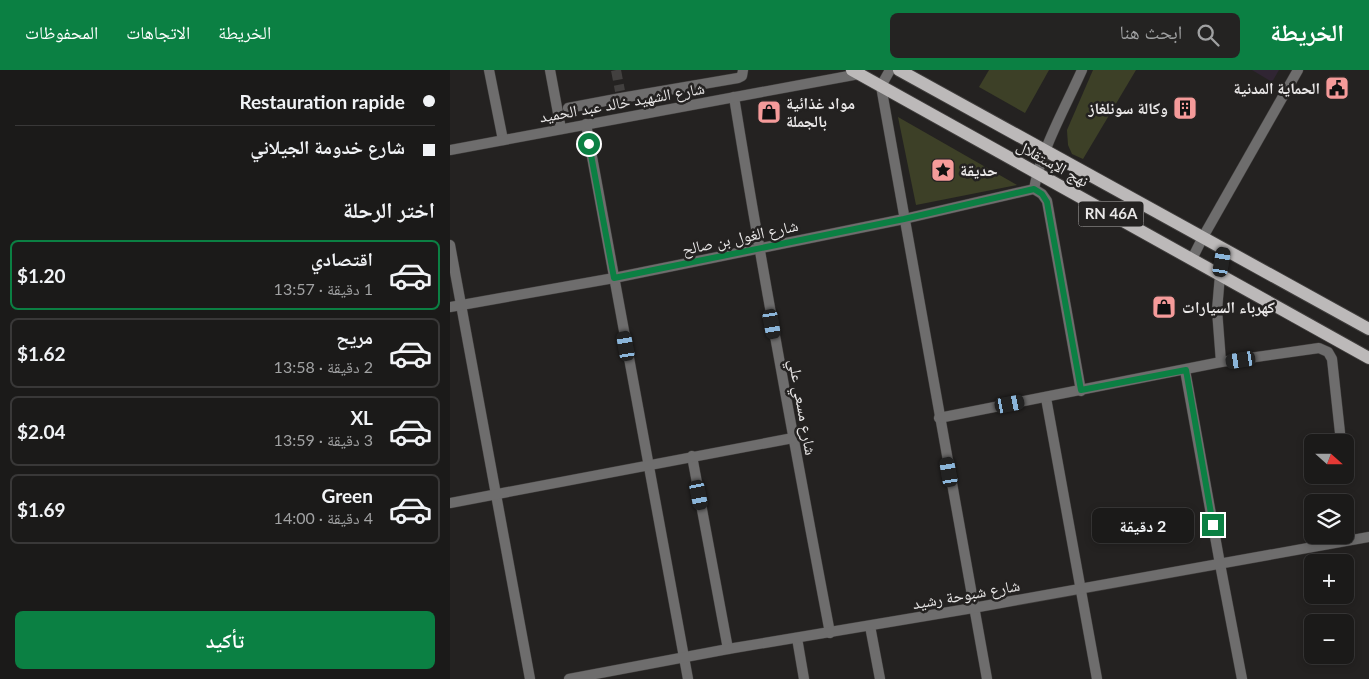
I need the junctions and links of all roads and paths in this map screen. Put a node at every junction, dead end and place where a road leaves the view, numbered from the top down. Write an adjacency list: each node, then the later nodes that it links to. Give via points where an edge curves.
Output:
1 (489, 70): 14 (street)
2 (550, 70): 13 (street)
3 (743, 70): 11 (street, via 738,78 620,94)
4 (890, 70): 9 (street)
5 (898, 70): 16 (main road, نهج الإستقلال / RN 46A)
6 (1082, 70): 16 (street)
7 (1298, 70): 20 (street)
8 (857, 71): 9 (main road, نهج الإستقلال / RN 46A); 10 (street, شارع الشهيد خالد عبد الحميد)
9 (881, 86): 17 (main road, نهج الإستقلال / RN 46A); 19 (street)
10 (734, 97): 12 (street, شارع الشهيد خالد عبد الحميد); 22 (street, شارع مسعي علي)
11 (568, 108)
12 (586, 124): 13 (street, شارع الشهيد خالد عبد الحميد); 26 (street)
13 (561, 129): 14 (street, شارع الشهيد خالد عبد الحميد)
14 (503, 140): 15 (street, شارع الشهيد خالد عبد الحميد)
15 (450, 150)
16 (1046, 151): 17 (street); 20 (main road, نهج الإستقلال / RN 46A)
17 (1038, 174): 18 (street); 24 (main road, نهج الإستقلال / RN 46A)
18 (1034, 189): 19 (street, شارع الغول بن صالح); 33 (street, via 1047,202)
19 (904, 219): 22 (street, شارع الغول بن صالح); 35 (street)
20 (1203, 237): 23 (main road, نهج الإستقلال / RN 46A); 24 (street)
21 (450, 245): 27 (street)
22 (759, 248): 26 (street, شارع الغول بن صالح); 37 (street, شارع مسعي علي)
23 (1224, 249): 25 (street); 29 (main road, نهج الإستقلال / RN 46A)
24 (1192, 259): 25 (main road, نهج الإستقلال / RN 46A)
25 (1220, 275): 30 (main road, نهج الإستقلال / RN 46A); 31 (street, via 1217,310)
26 (614, 278): 27 (street, شارع الغول بن صالح); 39 (street)
27 (461, 304): 28 (street, شارع الغول بن صالح); 40 (street)
28 (450, 307)
29 (1369, 328)
30 (1369, 358)
31 (1221, 362): 32 (street); 36 (street, via 1319,348 1328,352 1332,359)
32 (1186, 370): 33 (street); 43 (street)
33 (1081, 390): 34 (street)
34 (1046, 398): 35 (street); 44 (street)
35 (940, 418): 45 (street)
36 (1339, 434)
37 (793, 438): 38 (street); 47 (street, شارع مسعي علي)
38 (692, 456): 39 (street); 49 (street)
39 (648, 465): 40 (street); 50 (street)
40 (496, 494): 41 (street); 51 (street)
41 (450, 503)
42 (1369, 537): 43 (street, شارع شبوحة رشيد)
43 (1220, 564): 44 (street, شارع شبوحة رشيد); 58 (street)
44 (1081, 589): 45 (street, شارع شبوحة رشيد); 57 (street)
45 (974, 608): 46 (street, شارع شبوحة رشيد); 56 (street)
46 (870, 626): 47 (street, شارع شبوحة رشيد); 55 (street)
47 (830, 632): 48 (street, شارع شبوحة رشيد)
48 (797, 638): 49 (street, شارع شبوحة رشيد); 54 (street)
49 (728, 649): 50 (street, شارع شبوحة رشيد)
50 (684, 658): 52 (street, شارع شبوحة رشيد); 53 (street)
51 (530, 679)
52 (568, 679)
53 (688, 679)
54 (804, 679)
55 (880, 679)
56 (987, 679)
57 (1097, 679)
58 (1242, 679)

